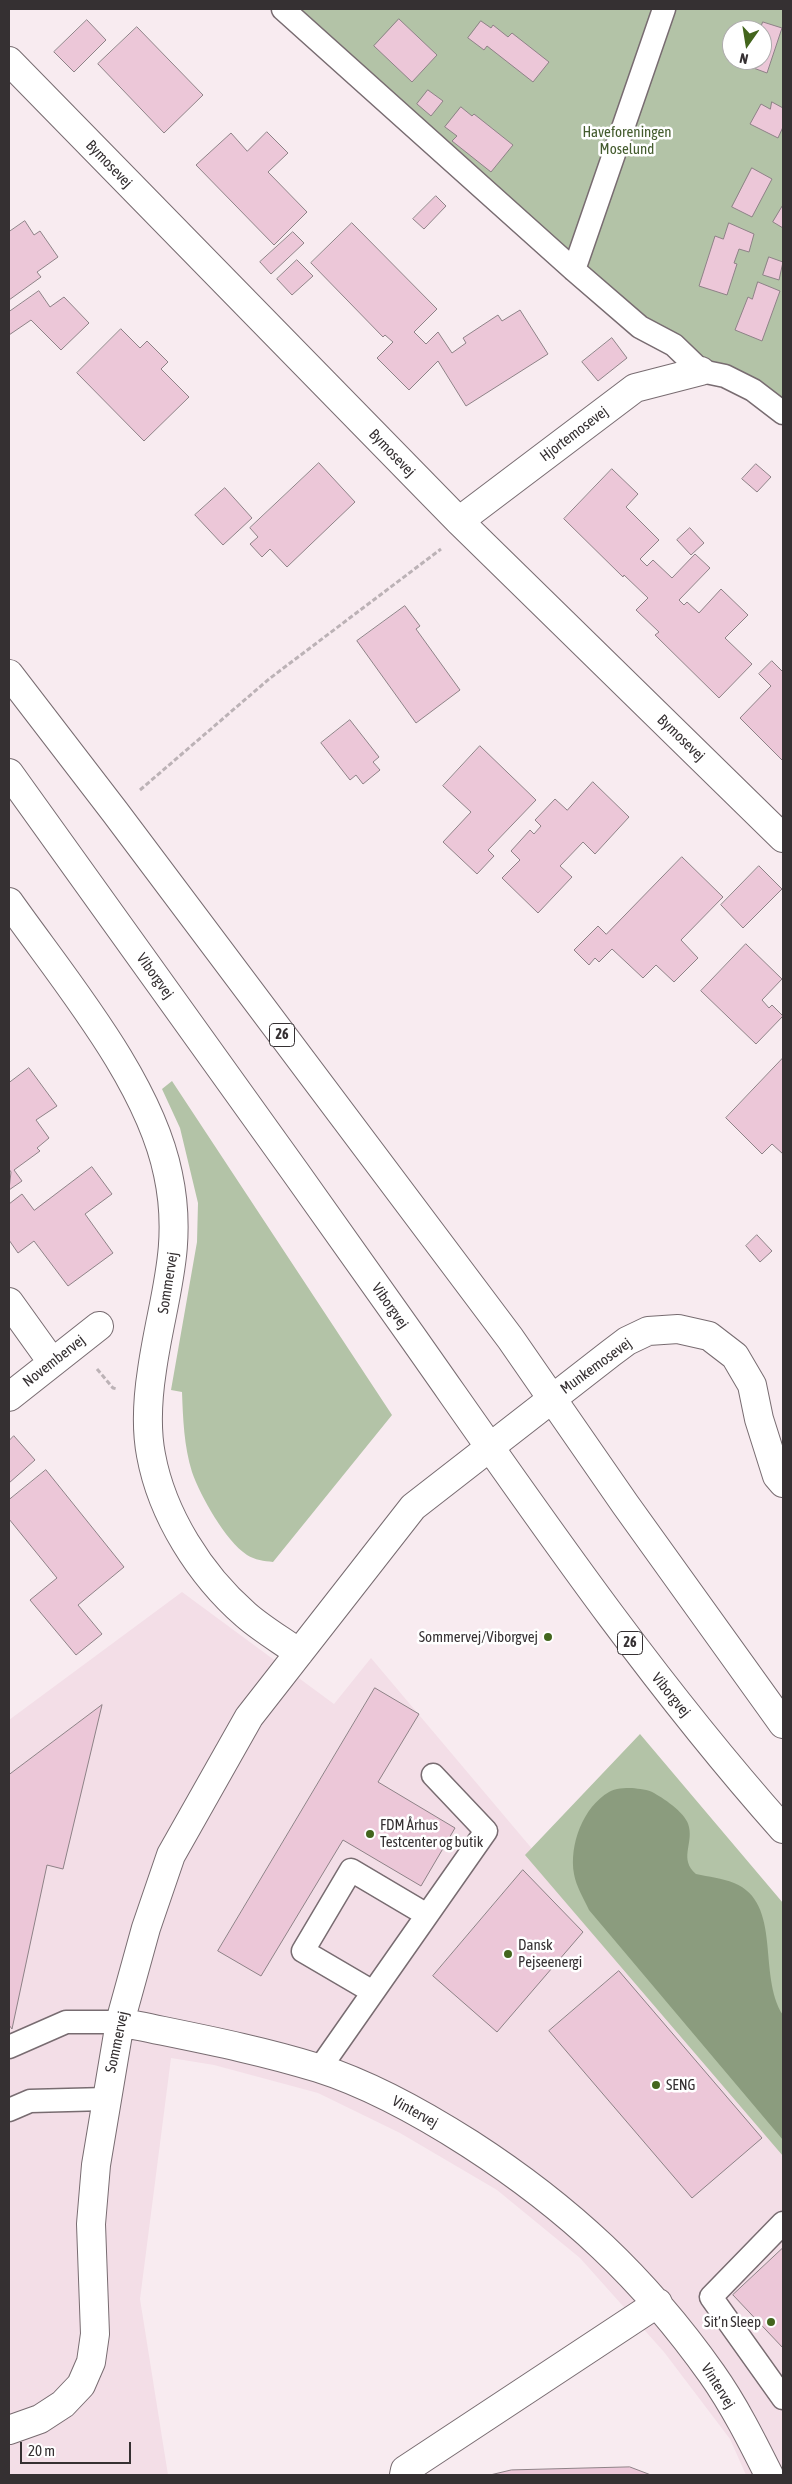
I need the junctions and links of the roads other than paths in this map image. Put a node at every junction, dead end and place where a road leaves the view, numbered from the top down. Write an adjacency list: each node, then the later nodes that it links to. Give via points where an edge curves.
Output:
1 (664, 9): 4 (lane)
2 (290, 11): 4 (lane)
3 (9, 62): 7 (street, Bymosevej)
4 (574, 270): 5 (lane, via 640,327 674,345)
5 (701, 371): 6 (lane, via 725,376 753,390); 7 (street, Hjortemosevej, via 635,388)
6 (783, 412)
7 (459, 521): 10 (street, Bymosevej)
8 (9, 674): 16 (street, 26)
9 (9, 773): 17 (street, Viborgvej / 26)
10 (783, 838)
11 (9, 902): 19 (street, Sommervej, via 126,1071 159,1139 175,1214 174,1251 149,1395 151,1453 158,1482 175,1525 206,1573 246,1615)
12 (9, 1302): 14 (street)
13 (99, 1326): 14 (street, Novembervej)
14 (52, 1362): 15 (street, Novembervej)
15 (9, 1397)
16 (552, 1398): 17 (street, Munkemosevej); 18 (street, Munkemosevej, via 627,1341 648,1330 678,1329 709,1336 735,1356 752,1385 759,1419); 20 (street, 26)
17 (489, 1448): 19 (street, Sommervej, via 413,1507); 22 (street, Viborgvej / 26, via 653,1674)
18 (783, 1484)
19 (298, 1652): 25 (street, Sommervej, via 249,1717 171,1854)
20 (783, 1724)
21 (433, 1775): 23 (lane, via 486,1831)
22 (783, 1829)
23 (427, 1915): 24 (lane); 24 (lane, via 351,1870 303,1951)
24 (373, 1992): 27 (lane)
25 (120, 2022): 26 (lane, via 66,2022); 27 (street, Vintervej); 28 (street, Sommervej)
26 (9, 2047)
27 (320, 2068): 31 (street, Vintervej, via 388,2097 444,2127 510,2170 570,2216)
28 (106, 2099): 29 (lane, via 30,2101); 33 (street, Sommervej, via 91,2224 95,2334 91,2362 82,2385 63,2404 40,2419)
29 (9, 2110)
30 (783, 2223): 32 (lane, via 711,2297)
31 (658, 2303): 34 (street, via 405,2470); 35 (street, Vintervej, via 713,2376)
32 (783, 2398)
33 (9, 2430)
34 (404, 2475)
35 (769, 2475)

